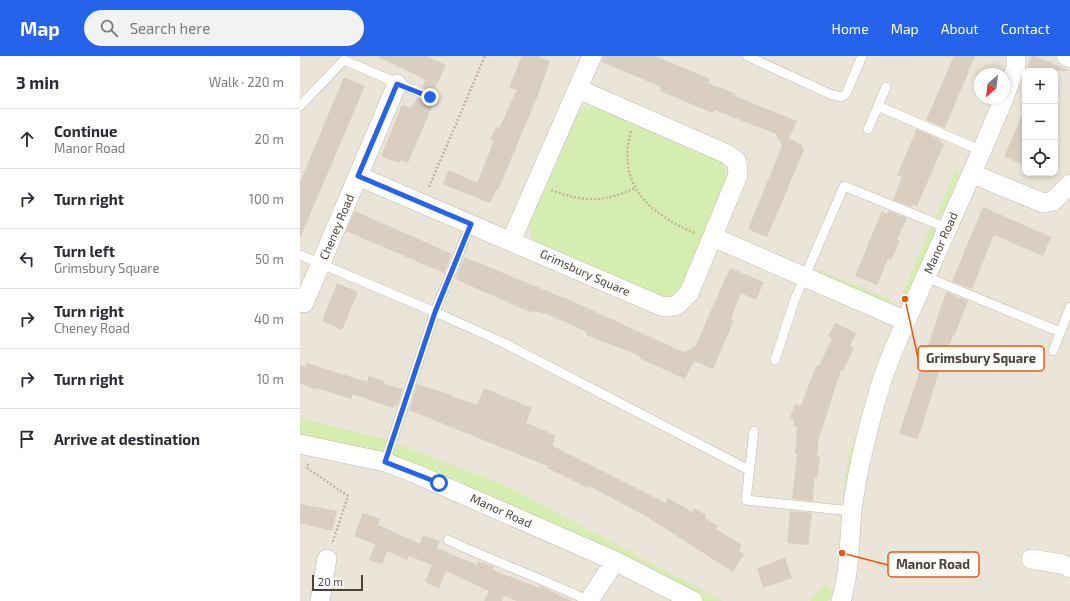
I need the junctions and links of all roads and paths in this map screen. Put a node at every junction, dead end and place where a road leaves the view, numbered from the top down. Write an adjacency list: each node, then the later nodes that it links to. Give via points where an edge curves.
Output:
1 (485, 56): 24 (path)
2 (592, 56): 11 (street)
3 (747, 56): 4 (lane, via 830,94 841,96 846,94)
4 (862, 56)
5 (1016, 56): 8 (street, Manor Road, via 1016,67)
6 (1066, 56): 7 (street)
7 (1070, 58)
8 (1010, 82)
9 (397, 84): 12 (lane); 14 (lane, via 344,60); 20 (street, Cheney Road)
10 (886, 87): 15 (lane)
11 (578, 89): 16 (street, Grimsbury Square); 21 (street)
12 (430, 97)
13 (1001, 104): 18 (street, Manor Road)
14 (300, 106)
15 (878, 106): 17 (lane); 18 (lane)
16 (636, 114): 23 (path, via 627,156); 27 (street, Grimsbury Square, via 728,154 737,162 738,175)
17 (868, 129)
18 (982, 151): 19 (street, Manor Road)
19 (973, 174): 22 (street, via 1043,203 1052,201); 26 (street, Manor Road)
20 (358, 176): 24 (street, Grimsbury Square); 30 (street, Cheney Road)
21 (536, 183): 23 (path, via 571,197 592,200 614,197); 28 (street)
22 (1070, 184)
23 (635, 188): 27 (path, via 651,207 662,215 690,231)
24 (423, 202): 25 (street, Grimsbury Square)
25 (471, 224): 28 (street, Grimsbury Square); 35 (lane)
26 (947, 228): 31 (lane, via 844,186); 32 (street, Manor Road)
27 (712, 238): 28 (street, Grimsbury Square, via 689,293 678,305 669,307 661,306); 31 (street)
28 (511, 241)
29 (300, 255): 30 (lane)
30 (321, 264): 33 (street, Cheney Road); 35 (lane)
31 (804, 277): 36 (street); 39 (lane)
32 (926, 277): 36 (street, Manor Road); 37 (lane)
33 (304, 303)
34 (1070, 307): 37 (lane)
35 (435, 312): 42 (lane); 43 (lane, via 504,343)
36 (906, 321): 44 (street, Manor Road, via 881,385)
37 (1060, 332): 38 (lane)
38 (1053, 350)
39 (775, 360)
40 (754, 431): 43 (lane)
41 (305, 445): 42 (street, Manor Road); 46 (path, via 307,468 348,496)
42 (385, 462): 48 (street, Manor Road, via 439,483)
43 (748, 470): 44 (lane, via 745,498 748,502)
44 (852, 510): 53 (street, Manor Road, via 848,568)
45 (448, 540): 51 (lane)
46 (327, 559): 50 (street)
47 (1031, 559): 49 (street, via 1062,564)
48 (615, 561): 51 (street); 52 (street, Manor Road)
49 (1070, 568)
50 (320, 601)
51 (589, 601)
52 (693, 601)
53 (841, 601)

